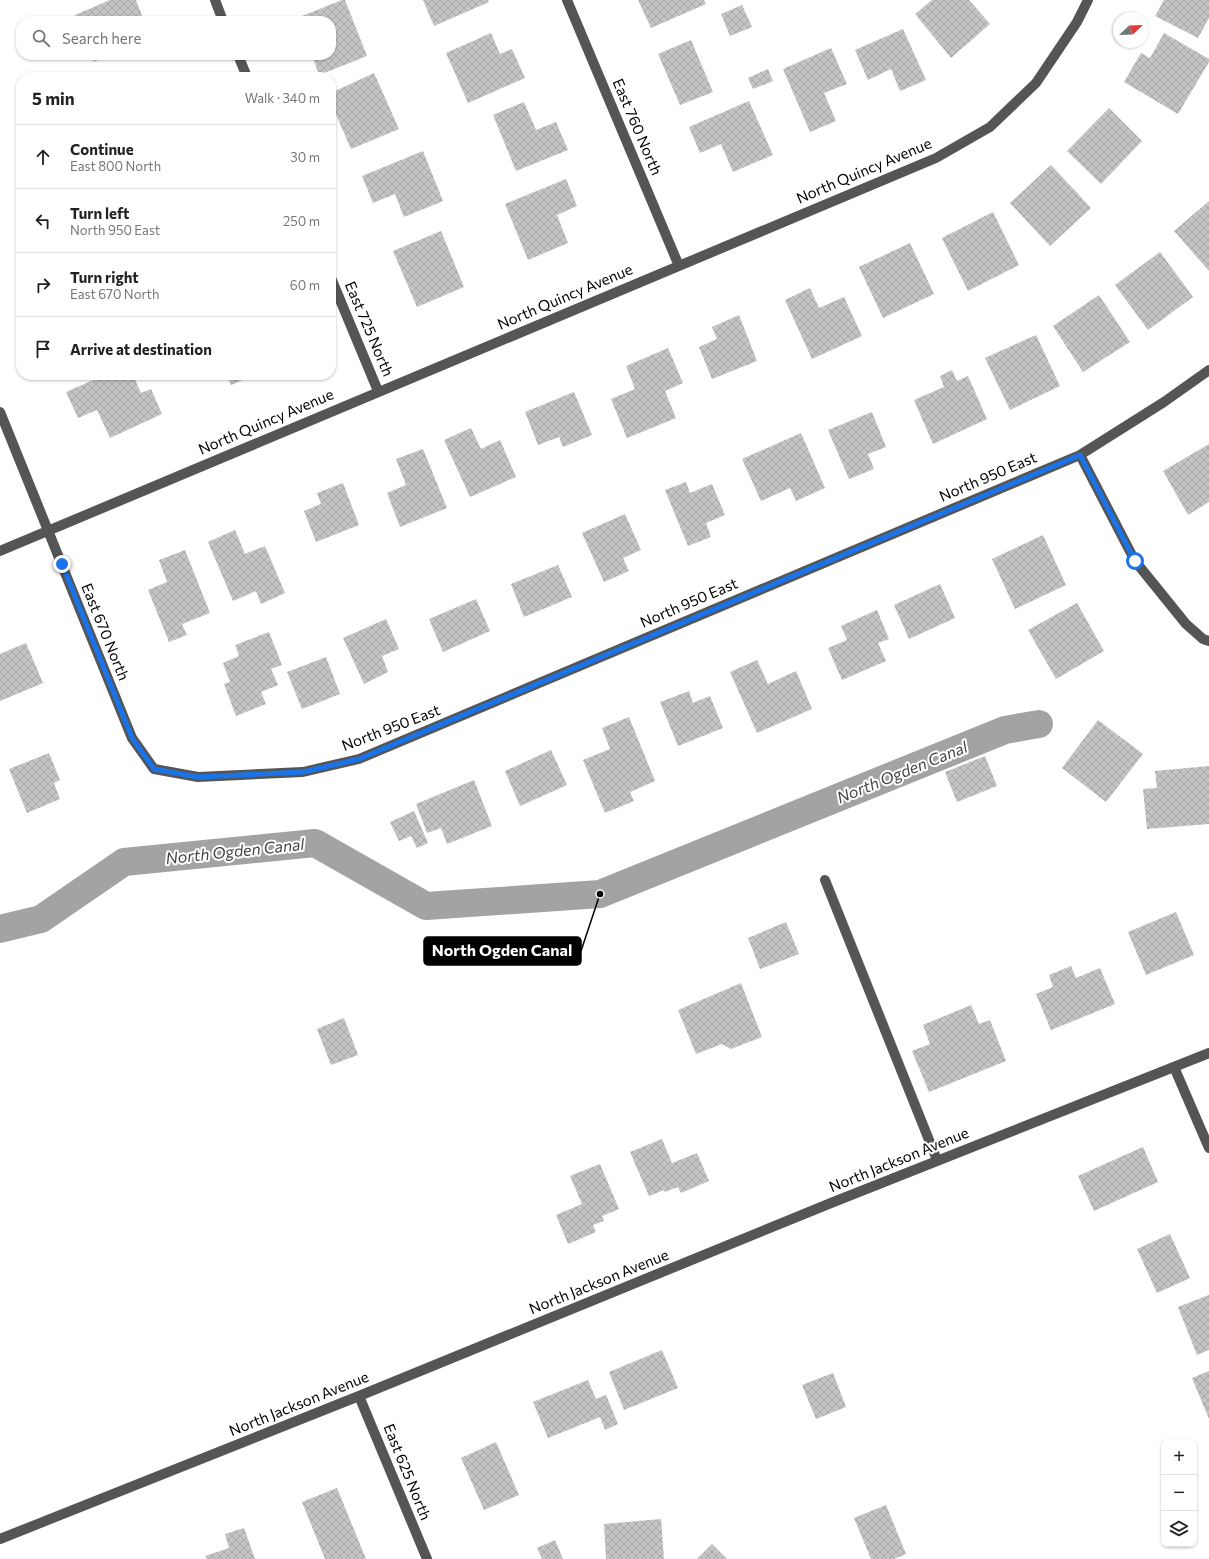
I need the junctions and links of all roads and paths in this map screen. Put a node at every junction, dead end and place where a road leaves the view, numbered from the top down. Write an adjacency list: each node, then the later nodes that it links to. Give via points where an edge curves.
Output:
1 (214, 0): 4 (street)
2 (567, 0): 7 (street, East 760 North)
3 (1088, 0): 7 (street, North Quincy Avenue, via 1077,22 1036,83 990,127 936,158)
4 (221, 16)
5 (240, 60): 6 (street)
6 (245, 72)
7 (679, 266): 10 (street, North Quincy Avenue)
8 (336, 290): 10 (street, East 725 North)
9 (1209, 370): 12 (street, North 950 East)
10 (378, 391): 13 (street, North Quincy Avenue)
11 (0, 412): 13 (street, East 670 North)
12 (1080, 455): 15 (street, via 1135,561 1186,624); 16 (street, North 950 East, via 359,759 303,772 198,777)
13 (48, 530): 14 (street, North Quincy Avenue); 16 (street, East 670 North, via 132,738)
14 (0, 551)
15 (1206, 640)
16 (154, 769)
17 (825, 880): 21 (street)
18 (1209, 1053): 19 (street, North Jackson Avenue)
19 (1174, 1067): 20 (street); 21 (street, North Jackson Avenue)
20 (1209, 1148)
21 (937, 1160): 22 (street, North Jackson Avenue)
22 (359, 1396): 23 (street, North Jackson Avenue); 24 (street, East 625 North)
23 (0, 1539)
24 (427, 1559)

